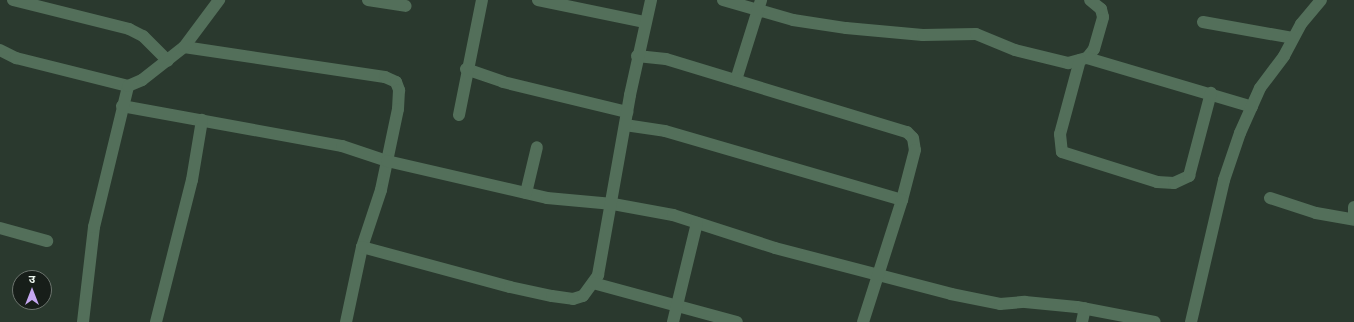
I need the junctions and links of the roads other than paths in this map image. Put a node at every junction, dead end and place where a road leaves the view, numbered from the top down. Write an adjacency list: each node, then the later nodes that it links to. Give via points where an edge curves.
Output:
1 (13, 0): 19 (street, via 129,29 143,36)
2 (219, 0): 15 (street)
3 (368, 0): 11 (street)
4 (482, 0): 20 (street)
5 (538, 0): 12 (street)
6 (651, 0): 12 (street)
7 (723, 0): 10 (street)
8 (1090, 0): 18 (street, via 1101,10 1103,17 1094,49)
9 (1321, 0): 14 (street)
10 (760, 4): 18 (street, via 793,20 923,35 976,34 1052,61); 21 (street)
11 (406, 6)
12 (644, 22): 17 (street)
13 (1203, 22): 14 (street)
14 (1293, 38): 25 (street, via 1260,88)
15 (184, 47): 19 (street); 31 (street, via 385,77 396,82 399,90 398,109)
16 (0, 50): 22 (street, via 16,58)
17 (637, 56): 21 (street, via 666,59); 26 (street)
18 (1084, 59): 23 (street); 23 (street, via 1060,134 1062,152 1157,182 1174,183 1189,176)
19 (168, 61): 22 (street)
20 (466, 69): 26 (street, via 503,82); 27 (street)
21 (736, 80): 34 (street, via 907,132 913,138 915,150)
22 (128, 86): 24 (street)
23 (1211, 93): 25 (street)
24 (122, 106): 28 (street); 46 (street, via 94,227)
25 (1252, 107): 54 (street, via 1224,180)
26 (627, 112): 29 (street)
27 (459, 115)
28 (202, 120): 31 (street, via 334,144); 47 (street, via 192,180)
29 (625, 125): 34 (street, via 665,131); 35 (street)
30 (537, 147): 32 (street)
31 (387, 160): 32 (street); 41 (street, via 381,190)
32 (526, 193): 35 (street)
33 (1270, 198): 37 (street, via 1316,213)
34 (902, 200): 42 (street)
35 (613, 204): 38 (street, via 673,215); 43 (street, via 598,275)
36 (1354, 208): 37 (street)
37 (1354, 219)
38 (697, 223): 42 (street); 44 (street)
39 (0, 228): 40 (street)
40 (47, 241)
41 (362, 247): 43 (street, via 552,296 573,299 583,296); 48 (street)
42 (878, 276): 45 (street, via 1000,304 1025,302); 51 (street)
43 (593, 283): 44 (street)
44 (674, 307): 49 (street); 50 (street)
45 (1085, 308): 52 (street); 53 (street)
46 (83, 322)
47 (156, 322)
48 (346, 322)
49 (672, 322)
50 (737, 322)
51 (864, 322)
52 (1082, 322)
53 (1154, 322)
54 (1191, 322)

